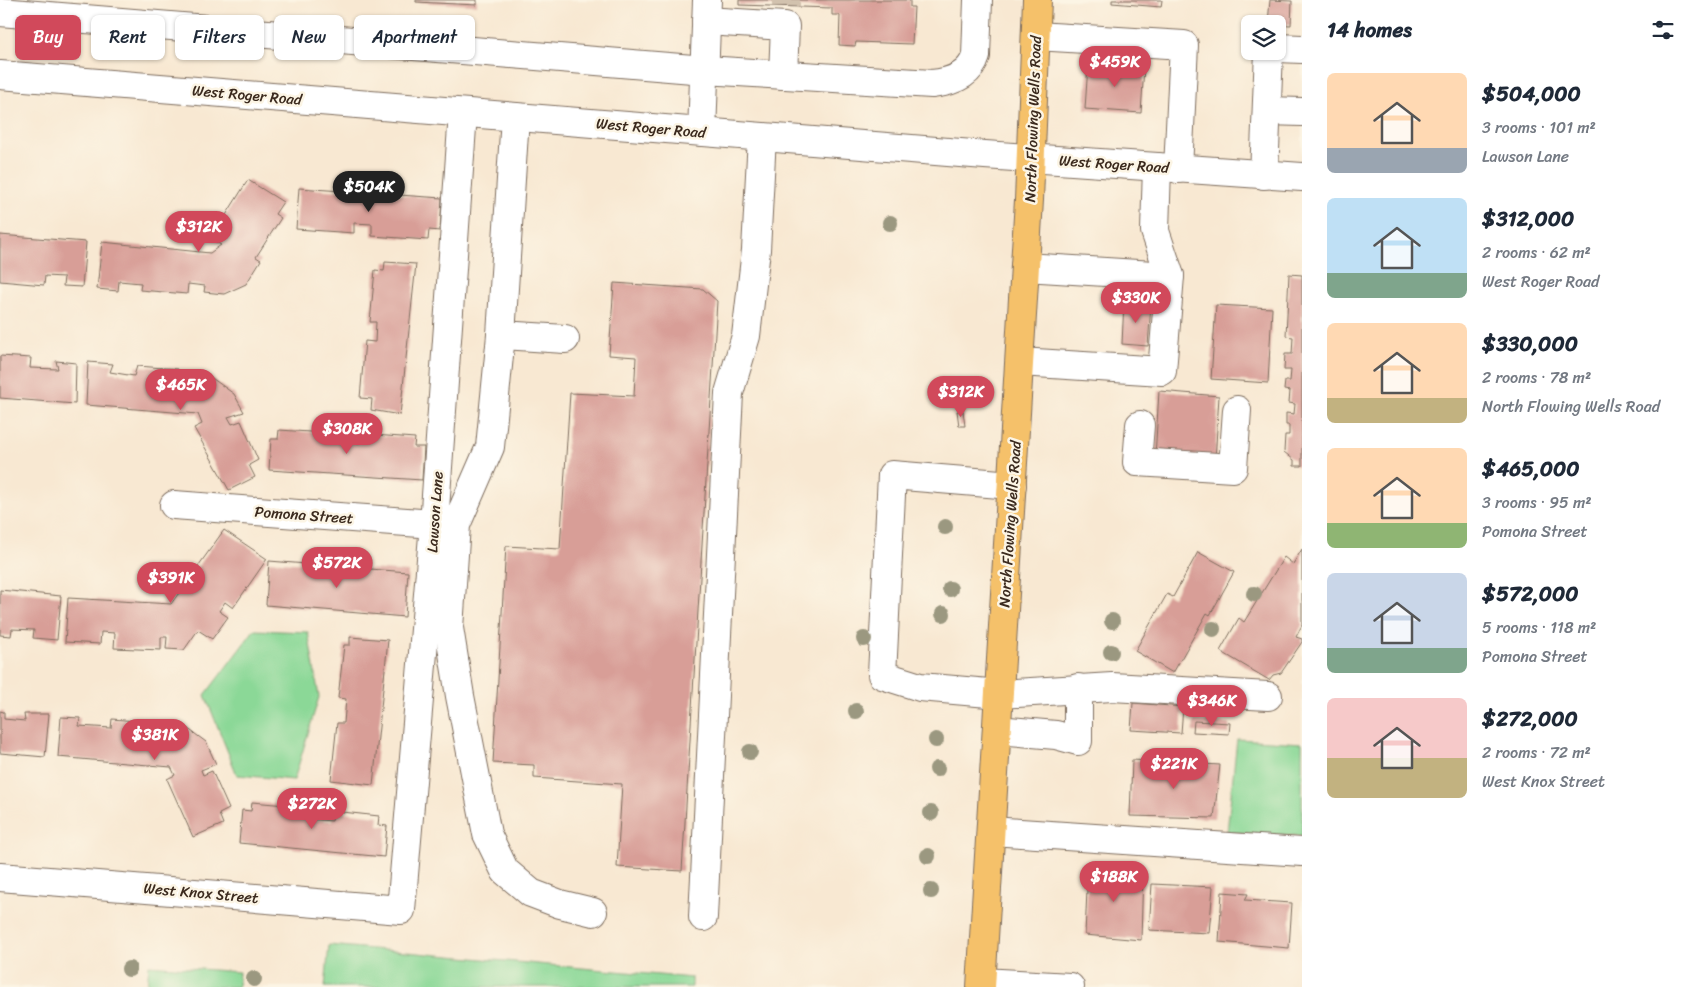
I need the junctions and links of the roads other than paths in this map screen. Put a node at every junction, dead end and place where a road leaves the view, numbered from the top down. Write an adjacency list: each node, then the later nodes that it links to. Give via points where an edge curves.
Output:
1 (978, 0): 11 (street, via 974,64 954,80 932,84)
2 (1037, 0): 5 (main road, North Flowing Wells Road)
3 (707, 11): 9 (street); 11 (street, via 785,16)
4 (0, 12): 9 (street)
5 (1036, 36): 18 (main road, North Flowing Wells Road); 19 (street, via 1184,45)
6 (1286, 48): 7 (street)
7 (1302, 49)
8 (1269, 60): 12 (street)
9 (705, 70): 11 (street); 16 (street)
10 (0, 75): 14 (street, West Roger Road)
11 (783, 75)
12 (1267, 110): 13 (street); 20 (street)
13 (1302, 112)
14 (463, 113): 15 (street, West Roger Road); 31 (street, Lawson Lane)
15 (515, 117): 16 (street, West Roger Road); 24 (street)
16 (702, 132): 17 (street, West Roger Road)
17 (762, 137): 18 (street, West Roger Road); 41 (street, via 756,250 746,336 729,393)
18 (1031, 158): 19 (street, West Roger Road); 22 (main road, North Flowing Wells Road)
19 (1168, 168): 20 (street, West Roger Road); 23 (street, via 1155,231)
20 (1264, 175): 21 (street, West Roger Road)
21 (1302, 177)
22 (1025, 267): 23 (street); 26 (main road, North Flowing Wells Road)
23 (1170, 276): 26 (street, via 1162,371)
24 (501, 335): 25 (street); 40 (street, via 490,447 456,525 449,628 487,834 505,871 531,893)
25 (565, 339)
26 (1020, 362): 29 (main road, North Flowing Wells Road)
27 (1237, 410): 28 (street, via 1233,468 1137,462)
28 (1140, 425)
29 (1012, 484): 33 (main road, North Flowing Wells Road); 33 (street, via 892,475 882,675 920,687)
30 (174, 505): 31 (street, Pomona Street)
31 (434, 524): 39 (street, Lawson Lane)
32 (1078, 688): 33 (street); 34 (street); 35 (street, via 1078,741 1056,735)
33 (1000, 694): 35 (main road, North Flowing Wells Road)
34 (1268, 696)
35 (997, 730): 36 (main road, North Flowing Wells Road)
36 (992, 831): 37 (street); 42 (main road, North Flowing Wells Road)
37 (1302, 852)
38 (0, 877): 39 (street, West Knox Street)
39 (401, 910)
40 (593, 912)
41 (703, 917)
42 (981, 984): 43 (street)
43 (1070, 987)

